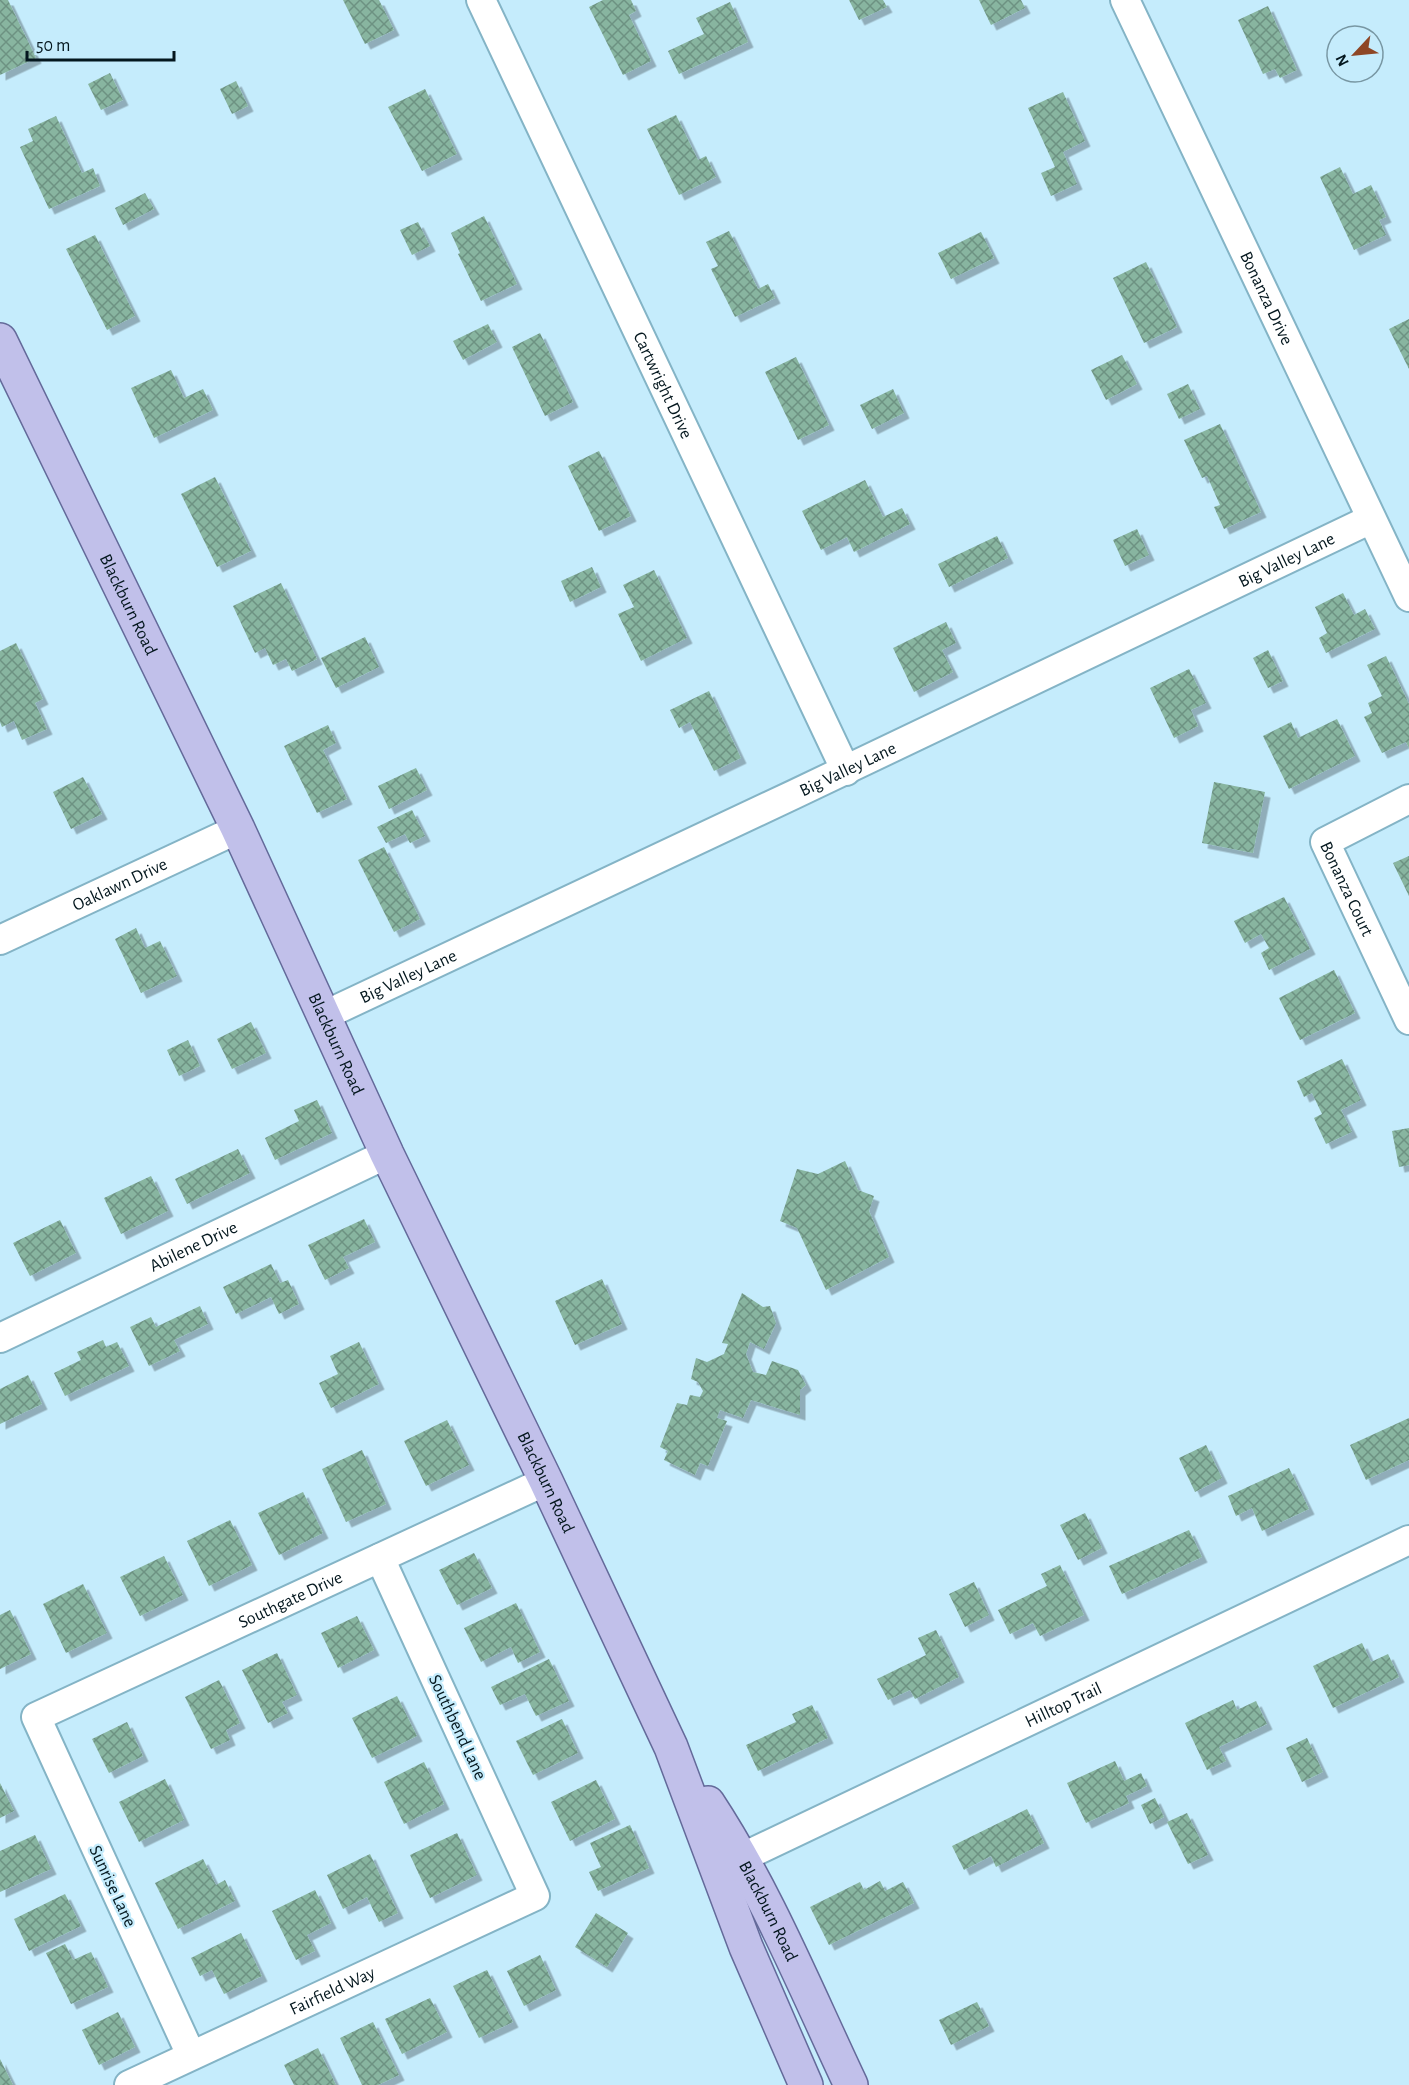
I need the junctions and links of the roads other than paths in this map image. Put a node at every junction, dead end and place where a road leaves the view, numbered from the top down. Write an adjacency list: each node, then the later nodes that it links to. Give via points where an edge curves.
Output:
1 (481, 0): 6 (street, Cartwright Drive)
2 (1125, 0): 4 (street, Bonanza Drive)
3 (0, 340): 8 (main road, Blackburn Road)
4 (1371, 519): 5 (street, Bonanza Drive); 6 (street, Big Valley Lane)
5 (1409, 597)
6 (846, 771): 10 (street, Big Valley Lane)
7 (1409, 800): 11 (street, Bonanza Court, via 1325,842)
8 (238, 829): 9 (street, Oaklawn Drive); 10 (main road, Blackburn Road)
9 (0, 940)
10 (323, 1016): 12 (main road, Blackburn Road)
11 (1409, 1020)
12 (387, 1154): 13 (street, Abilene Drive); 14 (main road, Blackburn Road)
13 (0, 1338)
14 (546, 1481): 16 (street, Southgate Drive); 18 (main road, Blackburn Road, via 671,1747 716,1815)
15 (1409, 1540): 18 (street, Hilltop Trail)
16 (380, 1558): 17 (street, Southgate Drive); 19 (street, Southbend Lane)
17 (36, 1717): 22 (street, Sunrise Lane)
18 (729, 1864): 20 (main road, Blackburn Road, via 777,1929); 21 (main road, Blackburn Road, via 746,1947)
19 (535, 1896): 22 (street, Fairfield Way)
20 (820, 2019): 21 (main road); 25 (main road, Blackburn Road)
21 (784, 2034): 24 (main road, Blackburn Road)
22 (191, 2055): 23 (street, Fairfield Way)
23 (129, 2085)
24 (806, 2085)
25 (851, 2085)

